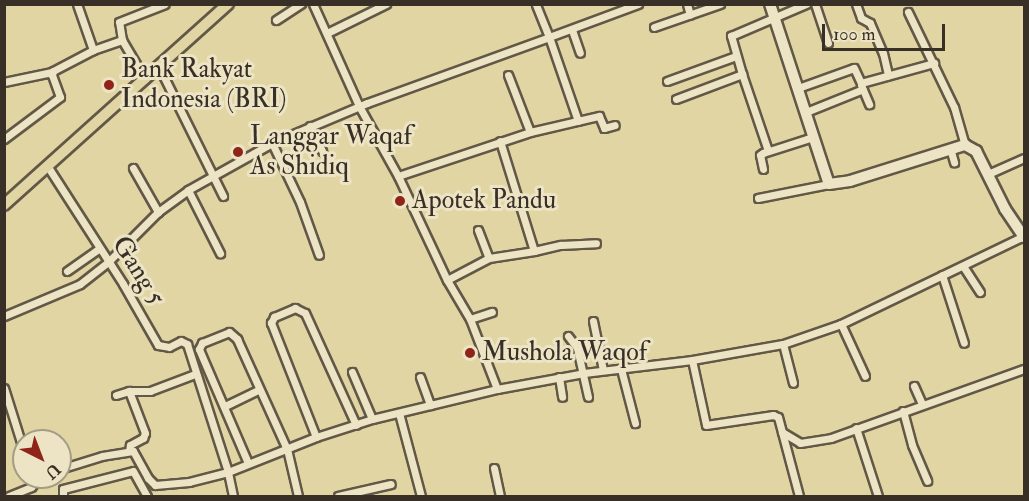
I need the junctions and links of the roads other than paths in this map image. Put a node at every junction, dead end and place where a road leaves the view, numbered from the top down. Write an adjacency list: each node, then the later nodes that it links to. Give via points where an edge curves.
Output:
1 (77, 4): 25 (street)
2 (165, 4): 23 (street, via 121,19)
3 (228, 4): 29 (main road)
4 (301, 4): 18 (street)
5 (313, 4): 21 (street)
6 (386, 4): 21 (street)
7 (536, 4): 22 (street)
8 (638, 4): 20 (street)
9 (687, 4): 16 (street)
10 (720, 4): 16 (street)
11 (770, 4): 17 (street)
12 (806, 4): 17 (street)
13 (815, 4): 24 (street)
14 (856, 4): 33 (street, via 861,18 870,23)
15 (908, 12): 28 (street)
16 (690, 15): 19 (street)
17 (776, 18): 27 (street, via 731,36); 38 (street)
18 (276, 20)
19 (654, 27)
20 (572, 30): 22 (street); 26 (street)
21 (327, 33): 41 (street)
22 (549, 37): 41 (street); 43 (street)
23 (123, 40): 25 (street); 34 (street)
24 (828, 43)
25 (93, 50): 30 (street)
26 (580, 53)
27 (736, 56): 31 (street); 35 (street)
28 (934, 63): 33 (street); 51 (street, via 954,107)
29 (159, 67): 34 (main road); 61 (street)
30 (52, 72): 36 (street); 48 (street, via 60,97)
31 (742, 74): 39 (street); 53 (street)
32 (508, 75): 46 (street)
33 (888, 75): 37 (street)
34 (145, 79): 57 (main road)
35 (667, 81)
36 (4, 82)
37 (862, 86): 38 (street, via 854,68); 40 (street); 42 (street)
38 (798, 88): 42 (street)
39 (676, 99)
40 (869, 104)
41 (360, 106): 45 (street); 62 (street)
42 (806, 112): 47 (street)
43 (578, 121): 44 (street, via 599,116 604,128); 46 (street)
44 (615, 125)
45 (310, 126): 50 (street); 54 (street)
46 (530, 132): 49 (street)
47 (813, 137): 53 (street); 63 (street)
48 (4, 139)
49 (500, 141): 62 (street); 73 (street)
50 (272, 142): 61 (street); 75 (street)
51 (965, 145): 52 (street); 60 (street, via 976,151)
52 (950, 148): 56 (street); 63 (street, via 850,181)
53 (768, 150): 59 (street, via 760,155)
54 (322, 151)
55 (1024, 158): 60 (street)
56 (954, 162)
57 (48, 167): 67 (main road); 72 (street, Gang 5)
58 (133, 168): 68 (street)
59 (763, 169)
60 (988, 174): 70 (street)
61 (214, 175): 64 (street); 65 (street)
62 (398, 176): 81 (street)
63 (829, 184): 66 (street)
64 (188, 190): 68 (street); 74 (street)
65 (223, 196)
66 (758, 198)
67 (4, 205)
68 (158, 212): 77 (street)
69 (478, 230): 76 (street)
70 (1023, 237): 78 (street)
71 (596, 243): 73 (street)
72 (99, 249): 77 (street, Gang 5); 79 (street)
73 (534, 250): 76 (street)
74 (220, 253)
75 (319, 255)
76 (489, 258): 81 (street)
77 (108, 262): 84 (street, via 62,294); 97 (street, Gang 5, via 158,345 164,348 181,341 187,344)
78 (963, 266): 80 (street); 82 (street)
79 (67, 271)
80 (942, 275): 87 (street); 89 (street)
81 (447, 280): 85 (street)
82 (980, 292)
83 (492, 312): 85 (street)
84 (4, 316)
85 (470, 319): 103 (street)
86 (593, 321): 94 (street)
87 (841, 324): 90 (street); 98 (street)
88 (568, 336): 96 (street, via 576,345)
89 (963, 343)
90 (783, 344): 91 (street); 101 (street)
91 (692, 360): 92 (street); 120 (street, via 706,425 773,416 778,417)
92 (621, 369): 94 (street); 116 (street)
93 (1024, 369): 110 (street)
94 (603, 370): 96 (street)
95 (352, 372): 115 (street)
96 (584, 373): 100 (street); 109 (street)
97 (195, 374): 106 (street, via 150,392); 127 (street)
98 (865, 376)
99 (420, 377): 111 (street)
100 (559, 377): 103 (street); 108 (street)
101 (794, 383)
102 (914, 386): 110 (street)
103 (497, 389): 111 (street)
104 (258, 390): 112 (street); 112 (street, via 234,334 229,332 202,343 200,353); 122 (street)
105 (6, 391): 119 (street)
106 (129, 391): 107 (street); 123 (street, via 145,433)
107 (116, 395)
108 (562, 397)
109 (588, 397)
110 (922, 404): 113 (street)
111 (430, 405): 114 (street)
112 (225, 406): 124 (street)
113 (903, 411): 118 (street); 128 (street)
114 (399, 413): 115 (street); 137 (street)
115 (372, 419): 117 (street)
116 (635, 423)
117 (356, 425): 121 (street); 121 (street, via 304,310 295,308 274,317 271,323)
118 (856, 428): 120 (street, via 808,444); 140 (street)
119 (16, 429)
120 (782, 432): 139 (street)
121 (316, 437): 122 (street)
122 (287, 449): 124 (street); 135 (street)
123 (129, 451): 125 (street); 127 (street, via 136,454 155,484 189,482)
124 (248, 463): 127 (street)
125 (72, 466)
126 (494, 468): 138 (street)
127 (228, 472): 134 (street)
128 (927, 481)
129 (391, 484): 136 (street)
130 (26, 489): 131 (street)
131 (9, 496)
132 (63, 496): 133 (street, via 63,489 133,471)
133 (147, 496)
134 (233, 496)
135 (298, 496)
136 (338, 496)
137 (421, 496)
138 (500, 496)
139 (799, 496)
140 (878, 496)

